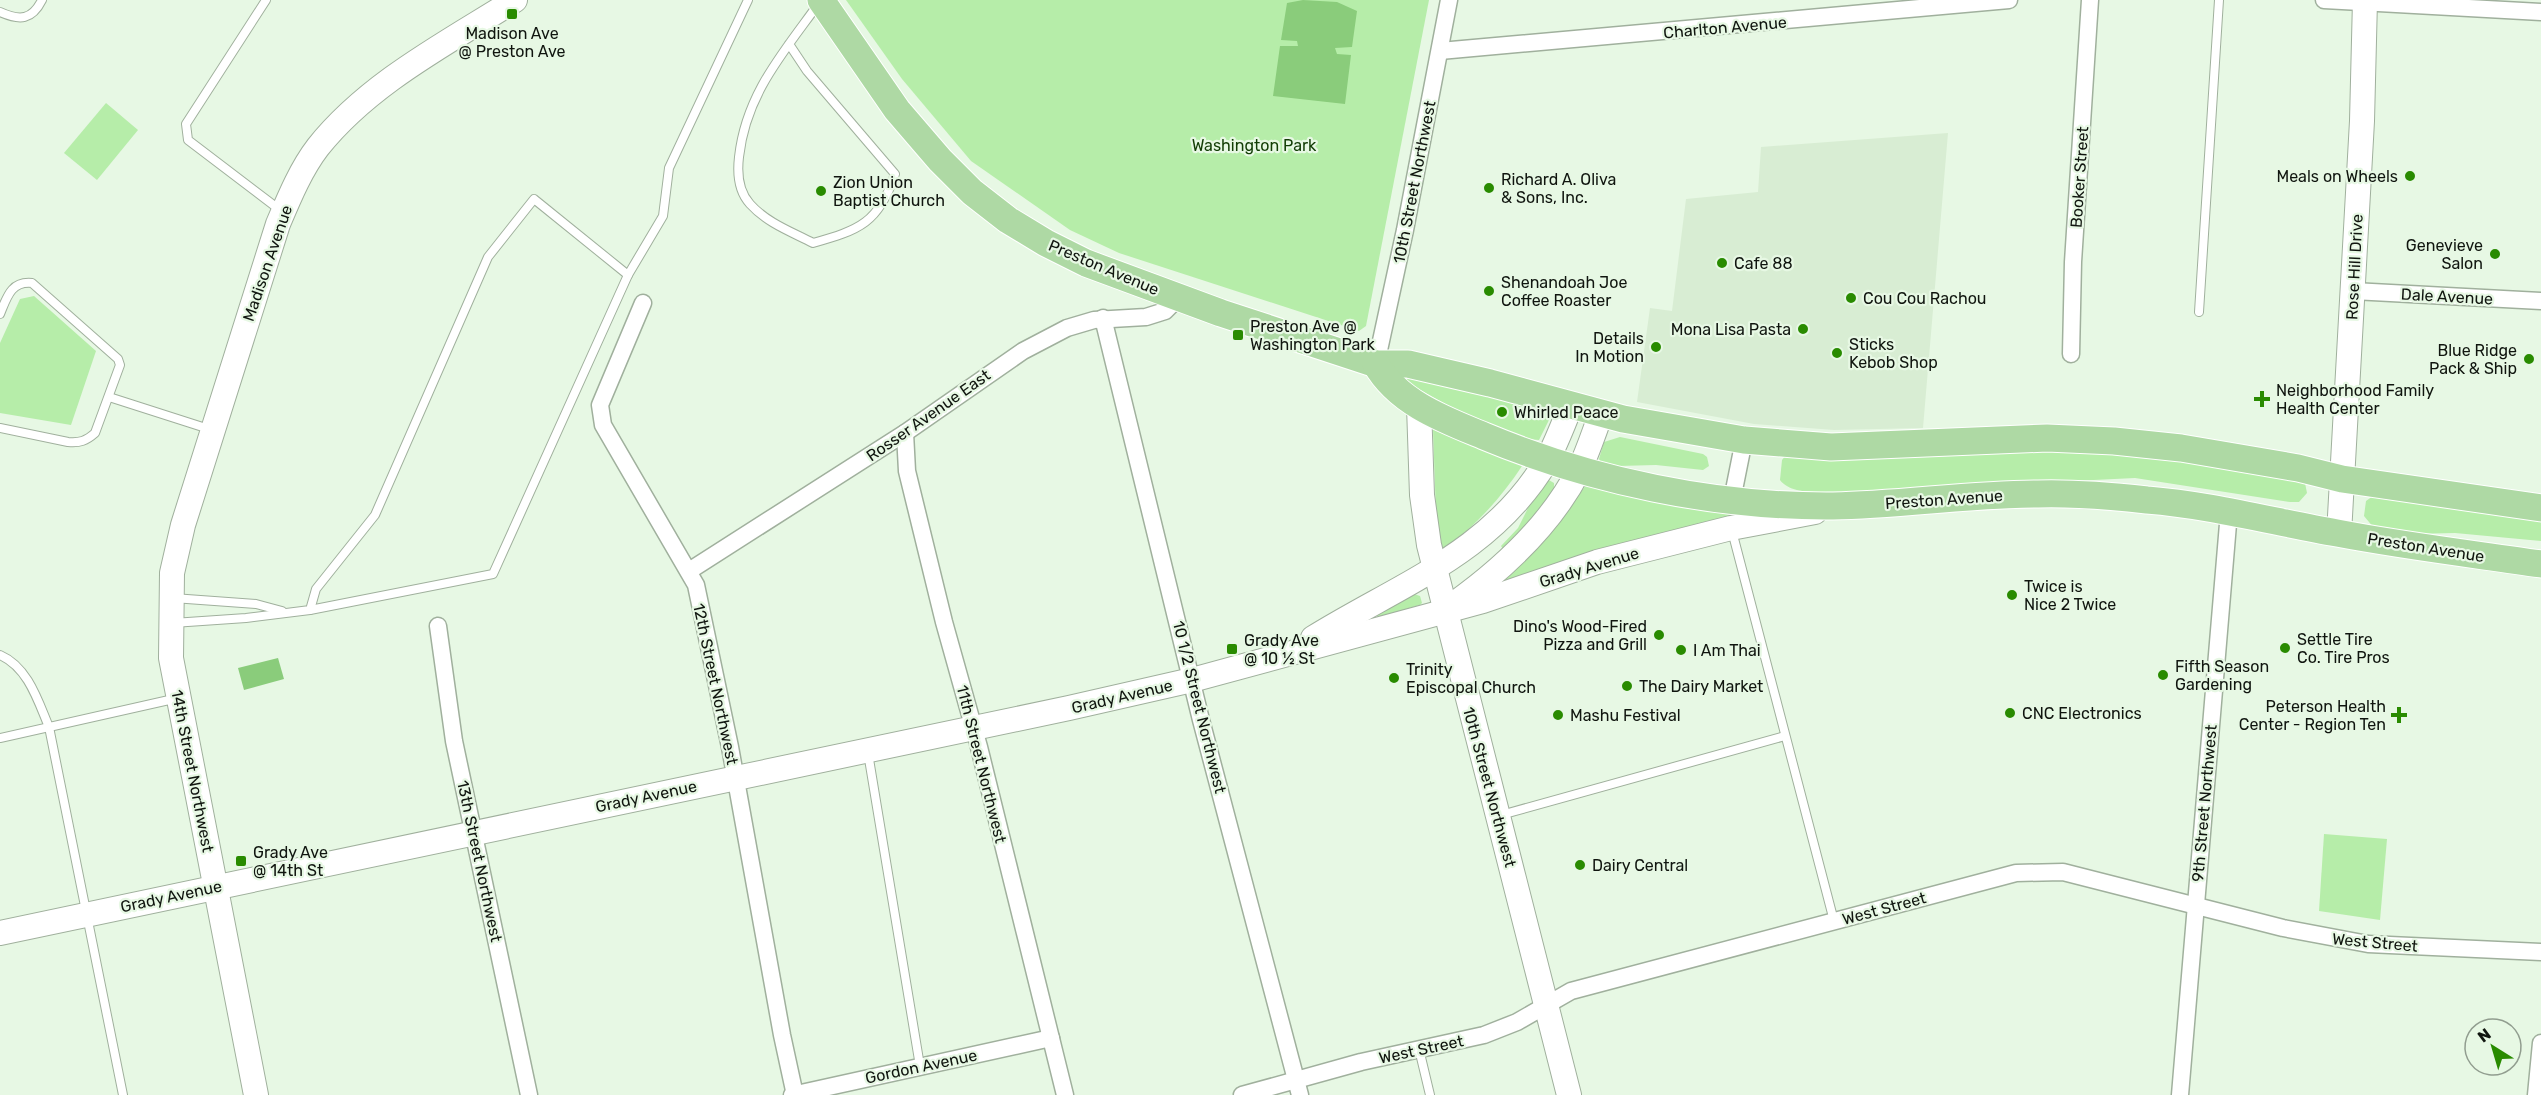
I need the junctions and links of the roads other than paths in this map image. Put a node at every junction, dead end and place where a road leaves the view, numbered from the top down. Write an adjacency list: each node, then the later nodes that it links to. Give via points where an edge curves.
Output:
1 (42, 0): 12 (lane, via 29,17 17,19)
2 (266, 0): 16 (lane, via 186,124 185,133 188,140 232,177)
3 (515, 0): 16 (main road, Madison Avenue, via 366,99 339,122 317,149)
4 (748, 0): 17 (lane, via 669,168 663,216)
5 (821, 0): 14 (lane); 19 (main road, Preston Avenue, via 897,110 972,192 1046,243 1086,263)
6 (1449, 0): 15 (street, 10th Street Northwest)
7 (2009, 0): 15 (street, Charlton Avenue)
8 (2090, 0): 25 (street, Booker Street)
9 (2219, 0): 22 (lane)
10 (2324, 0): 11 (street)
11 (2365, 1): 13 (street); 18 (main road, Rose Hill Drive)
12 (0, 12)
13 (2541, 12)
14 (789, 44): 14 (lane, via 768,73 743,128 737,176 750,204 770,221 813,243 867,223 889,191 895,174 807,71)
15 (1440, 51): 26 (street, 10th Street Northwest)
16 (283, 212): 32 (main road, Madison Avenue)
17 (628, 275): 48 (lane, via 493,574); 48 (lane, via 534,199 488,257 375,515 316,589)
18 (2353, 291): 20 (street, Dale Avenue); 37 (main road, Rose Hill Drive)
19 (1180, 296): 24 (street, Rosser Avenue East, via 1165,311 1146,317); 26 (main road, Preston Avenue)
20 (2541, 301)
21 (643, 303): 46 (street, 12th Street Northwest, via 609,378 600,411 603,425)
22 (2199, 312)
23 (0, 314): 27 (lane, via 16,285 25,282 38,287 118,359 120,364)
24 (1102, 318): 33 (street, Rosser Avenue East, via 1067,328 1023,351); 55 (street, 10 1/2 Street Northwest)
25 (2071, 354)
26 (1376, 364): 28 (main road, Preston Avenue, via 1394,388); 29 (main road, Preston Avenue, via 1416,366)
27 (109, 397): 31 (lane, via 95,433 78,443); 32 (lane)
28 (1419, 406): 35 (main road, Preston Avenue, via 1505,445); 45 (main road, 10th Street Northwest, via 1422,495)
29 (1571, 406): 30 (main road, Preston Avenue); 35 (main road, Grady Avenue)
30 (1601, 414): 34 (main road, Preston Avenue); 36 (main road)
31 (0, 428)
32 (212, 430): 47 (main road, Madison Avenue, via 183,525 172,573)
33 (905, 433): 46 (street, Rosser Avenue East); 58 (street, 11th Street Northwest, via 907,471)
34 (1744, 440): 37 (main road, Preston Avenue, via 1831,447 2036,439 2114,441 2181,448); 38 (street)
35 (1547, 459): 36 (main road, Preston Avenue); 45 (main road, Grady Avenue, via 1501,520)
36 (1580, 469): 38 (main road, Preston Avenue); 49 (main road, via 1529,538 1494,573)
37 (2342, 478): 40 (main road, Preston Avenue); 43 (main road, Rose Hill Drive)
38 (1732, 500): 39 (main road, Preston Avenue)
39 (1856, 505): 41 (main road, Preston Avenue, via 2086,494); 42 (main road, Grady Avenue)
40 (2541, 507)
41 (2229, 512): 43 (main road, Preston Avenue); 66 (street, 9th Street Northwest)
42 (1731, 528): 49 (main road, Grady Avenue, via 1597,562); 59 (lane)
43 (2339, 534): 44 (main road, Preston Avenue)
44 (2541, 564)
45 (1435, 570): 49 (main road, 10th Street Northwest); 53 (main road, Grady Avenue)
46 (690, 571): 62 (street, 12th Street Northwest)
47 (172, 598): 50 (lane, via 256,604); 51 (main road, Madison Avenue)
48 (310, 610): 50 (lane)
49 (1444, 611): 53 (main road, Grady Avenue); 63 (main road, 10th Street Northwest)
50 (288, 612): 51 (lane)
51 (171, 623): 56 (main road, 14th Street Northwest, via 171,658)
52 (438, 626): 64 (street, 13th Street Northwest, via 454,741)
53 (1291, 652): 55 (main road, Grady Avenue)
54 (0, 655): 57 (lane, via 18,667 31,685)
55 (1192, 680): 58 (main road, Grady Avenue); 76 (street, 10 1/2 Street Northwest)
56 (178, 698): 57 (lane); 65 (main road, 14th Street Northwest)
57 (50, 727): 60 (lane); 67 (lane)
58 (974, 728): 61 (main road, Grady Avenue); 72 (street, 11th Street Northwest)
59 (1785, 736): 63 (lane); 68 (lane)
60 (0, 738)
61 (868, 750): 62 (main road, Grady Avenue); 75 (lane)
62 (736, 777): 64 (main road, Grady Avenue); 80 (street, 12th Street Northwest)
63 (1497, 816): 71 (main road, 10th Street Northwest)
64 (475, 832): 65 (main road, Grady Avenue); 79 (street, 13th Street Northwest)
65 (216, 886): 67 (main road, Grady Avenue); 78 (main road, 14th Street Northwest)
66 (2195, 905): 68 (street, West Street, via 2042,870 2016,873); 70 (street, West Street, via 2321,937 2368,944); 85 (street, 9th Street Northwest)
67 (89, 914): 69 (main road, Grady Avenue); 77 (lane)
68 (1834, 921): 71 (street, West Street, via 1571,991)
69 (0, 933)
70 (2541, 952)
71 (1546, 1004): 74 (street, West Street, via 1517,1022 1484,1035); 84 (main road, 10th Street Northwest)
72 (1051, 1038): 75 (street, Gordon Avenue); 81 (street, 11th Street Northwest)
73 (2541, 1043): 86 (street)
74 (1419, 1049): 76 (street, West Street); 83 (lane)
75 (920, 1066): 80 (street, Gordon Avenue)
76 (1298, 1087): 82 (street, West Street)
77 (123, 1095)
78 (256, 1095)
79 (529, 1095)
80 (794, 1095)
81 (1065, 1095)
82 (1242, 1095)
83 (1430, 1095)
84 (1569, 1095)
85 (2180, 1095)
86 (2536, 1095)

